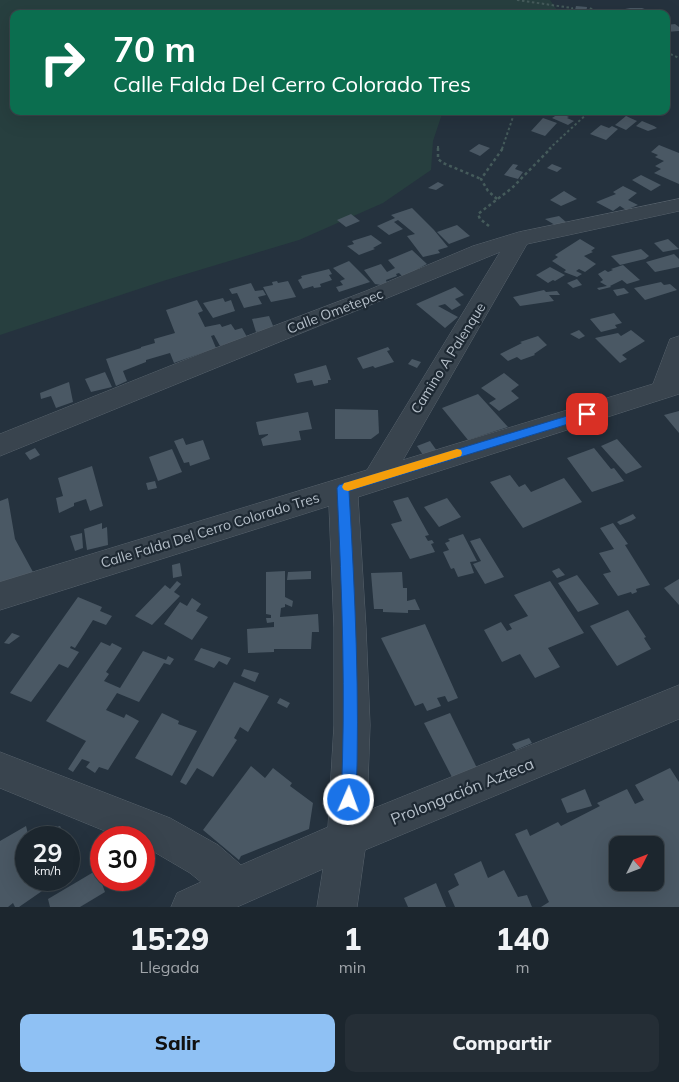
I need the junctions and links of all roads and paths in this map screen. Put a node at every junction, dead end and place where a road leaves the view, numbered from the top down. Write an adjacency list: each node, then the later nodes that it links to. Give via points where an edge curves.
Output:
1 (518, 0): 3 (path)
2 (590, 8): 4 (path)
3 (572, 10)
4 (593, 10)
5 (514, 115): 8 (path, via 504,146)
6 (586, 115): 9 (path)
7 (438, 146): 8 (path, via 438,159 443,163)
8 (481, 179): 9 (path)
9 (497, 199): 12 (path, via 478,214 498,237)
10 (679, 205): 11 (street, Calle Ometepec)
11 (519, 239): 12 (street, Calle Ometepec); 16 (street, Camino A Palenque)
12 (492, 247): 15 (street, Calle Ometepec)
13 (679, 345): 14 (street)
14 (671, 388): 16 (street, Calle Falda Del Cerro Colorado Tres)
15 (0, 445)
16 (378, 477): 17 (street, Calle Falda Del Cerro Colorado Tres)
17 (343, 488): 18 (street, Calle Falda Del Cerro Colorado Tres); 21 (street, via 352,725)
18 (0, 596)
19 (679, 702): 21 (street, Prolongación Azteca)
20 (0, 770): 22 (street, via 156,832 204,859)
21 (347, 838): 22 (street, Prolongación Azteca); 24 (street)
22 (235, 886): 23 (street, Prolongación Azteca)
23 (191, 907)
24 (337, 907)

